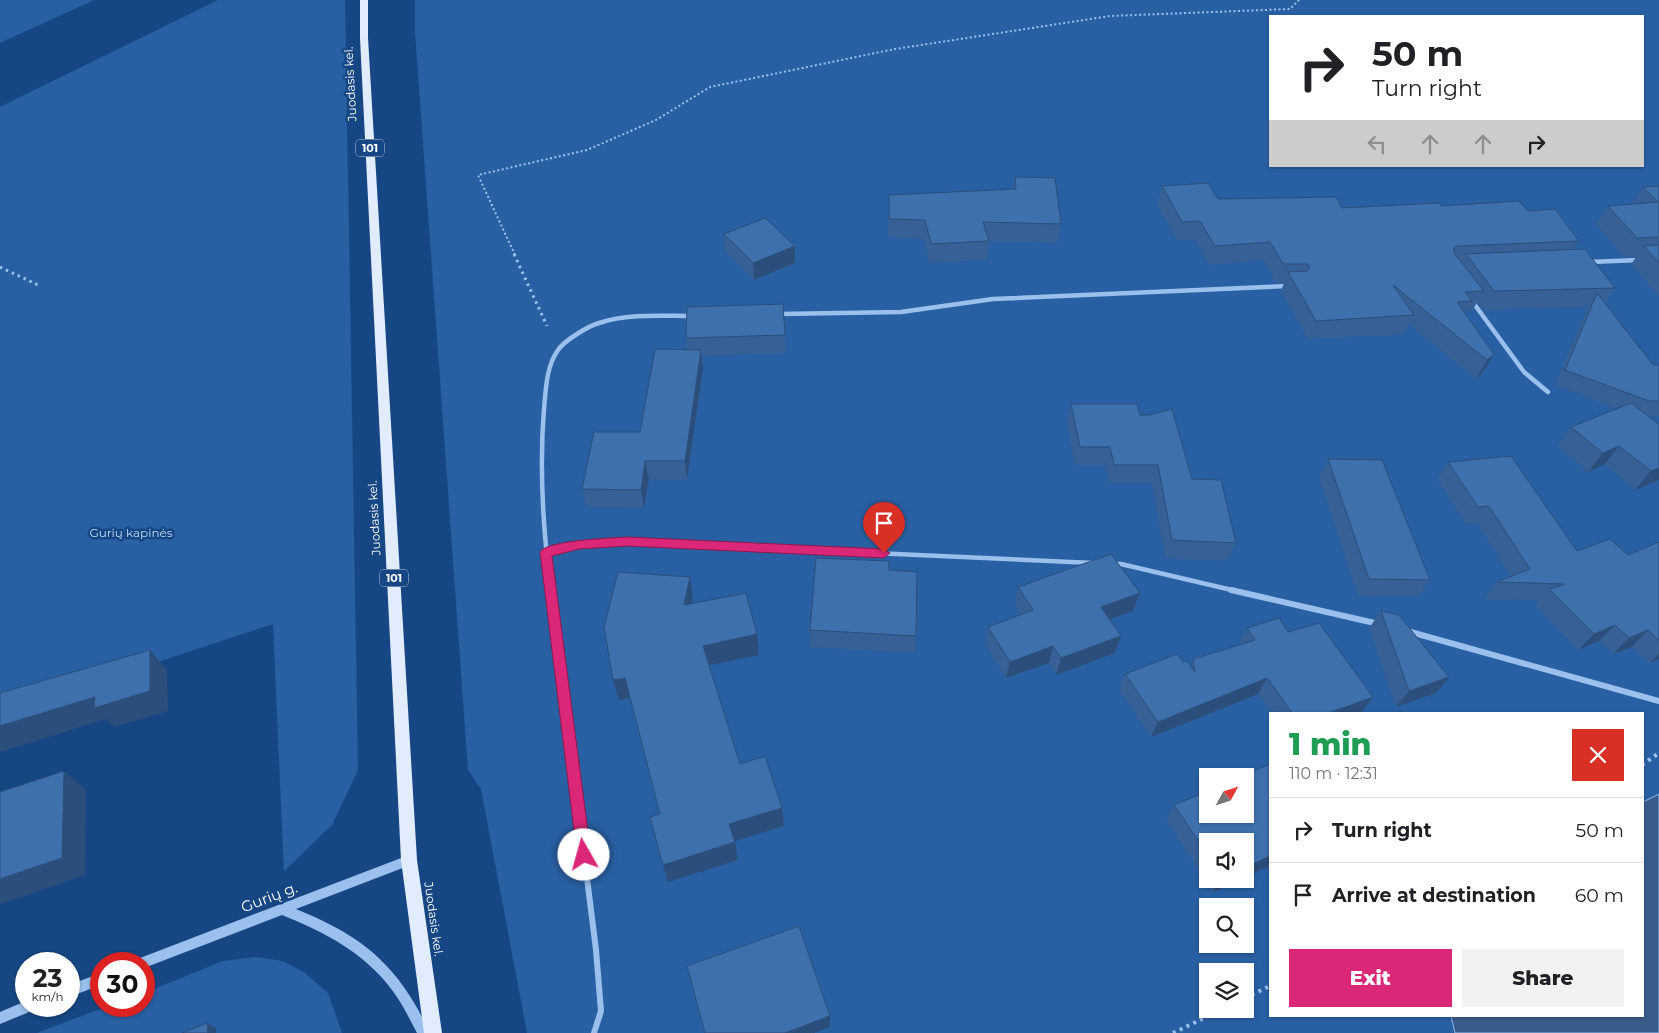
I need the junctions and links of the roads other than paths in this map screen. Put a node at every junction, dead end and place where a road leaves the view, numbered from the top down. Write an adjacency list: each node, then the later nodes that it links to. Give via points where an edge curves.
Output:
1 (364, 0): 13 (main road, Juodasis kel. / 101)
2 (1649, 260): 3 (street)
3 (1582, 263)
4 (1298, 286): 6 (street, via 993,299 901,312)
5 (1465, 292): 8 (street, via 1524,372)
6 (775, 314)
7 (698, 316): 9 (street, via 620,317 590,327 558,349 547,376 541,450)
8 (1548, 392)
9 (546, 552): 10 (street, via 579,545 628,542 1121,564); 20 (street, via 596,950 601,1012)
10 (1384, 626)
11 (1404, 630): 12 (street)
12 (1659, 701)
13 (409, 860): 14 (street, Gurių g.); 19 (main road, Juodasis kel. / 101)
14 (281, 909): 15 (street, Gurių g.); 18 (street, via 323,925 376,962 395,984)
15 (155, 958)
16 (15, 1012): 17 (street)
17 (0, 1018)
18 (424, 1033)
19 (434, 1033)
20 (594, 1033)

